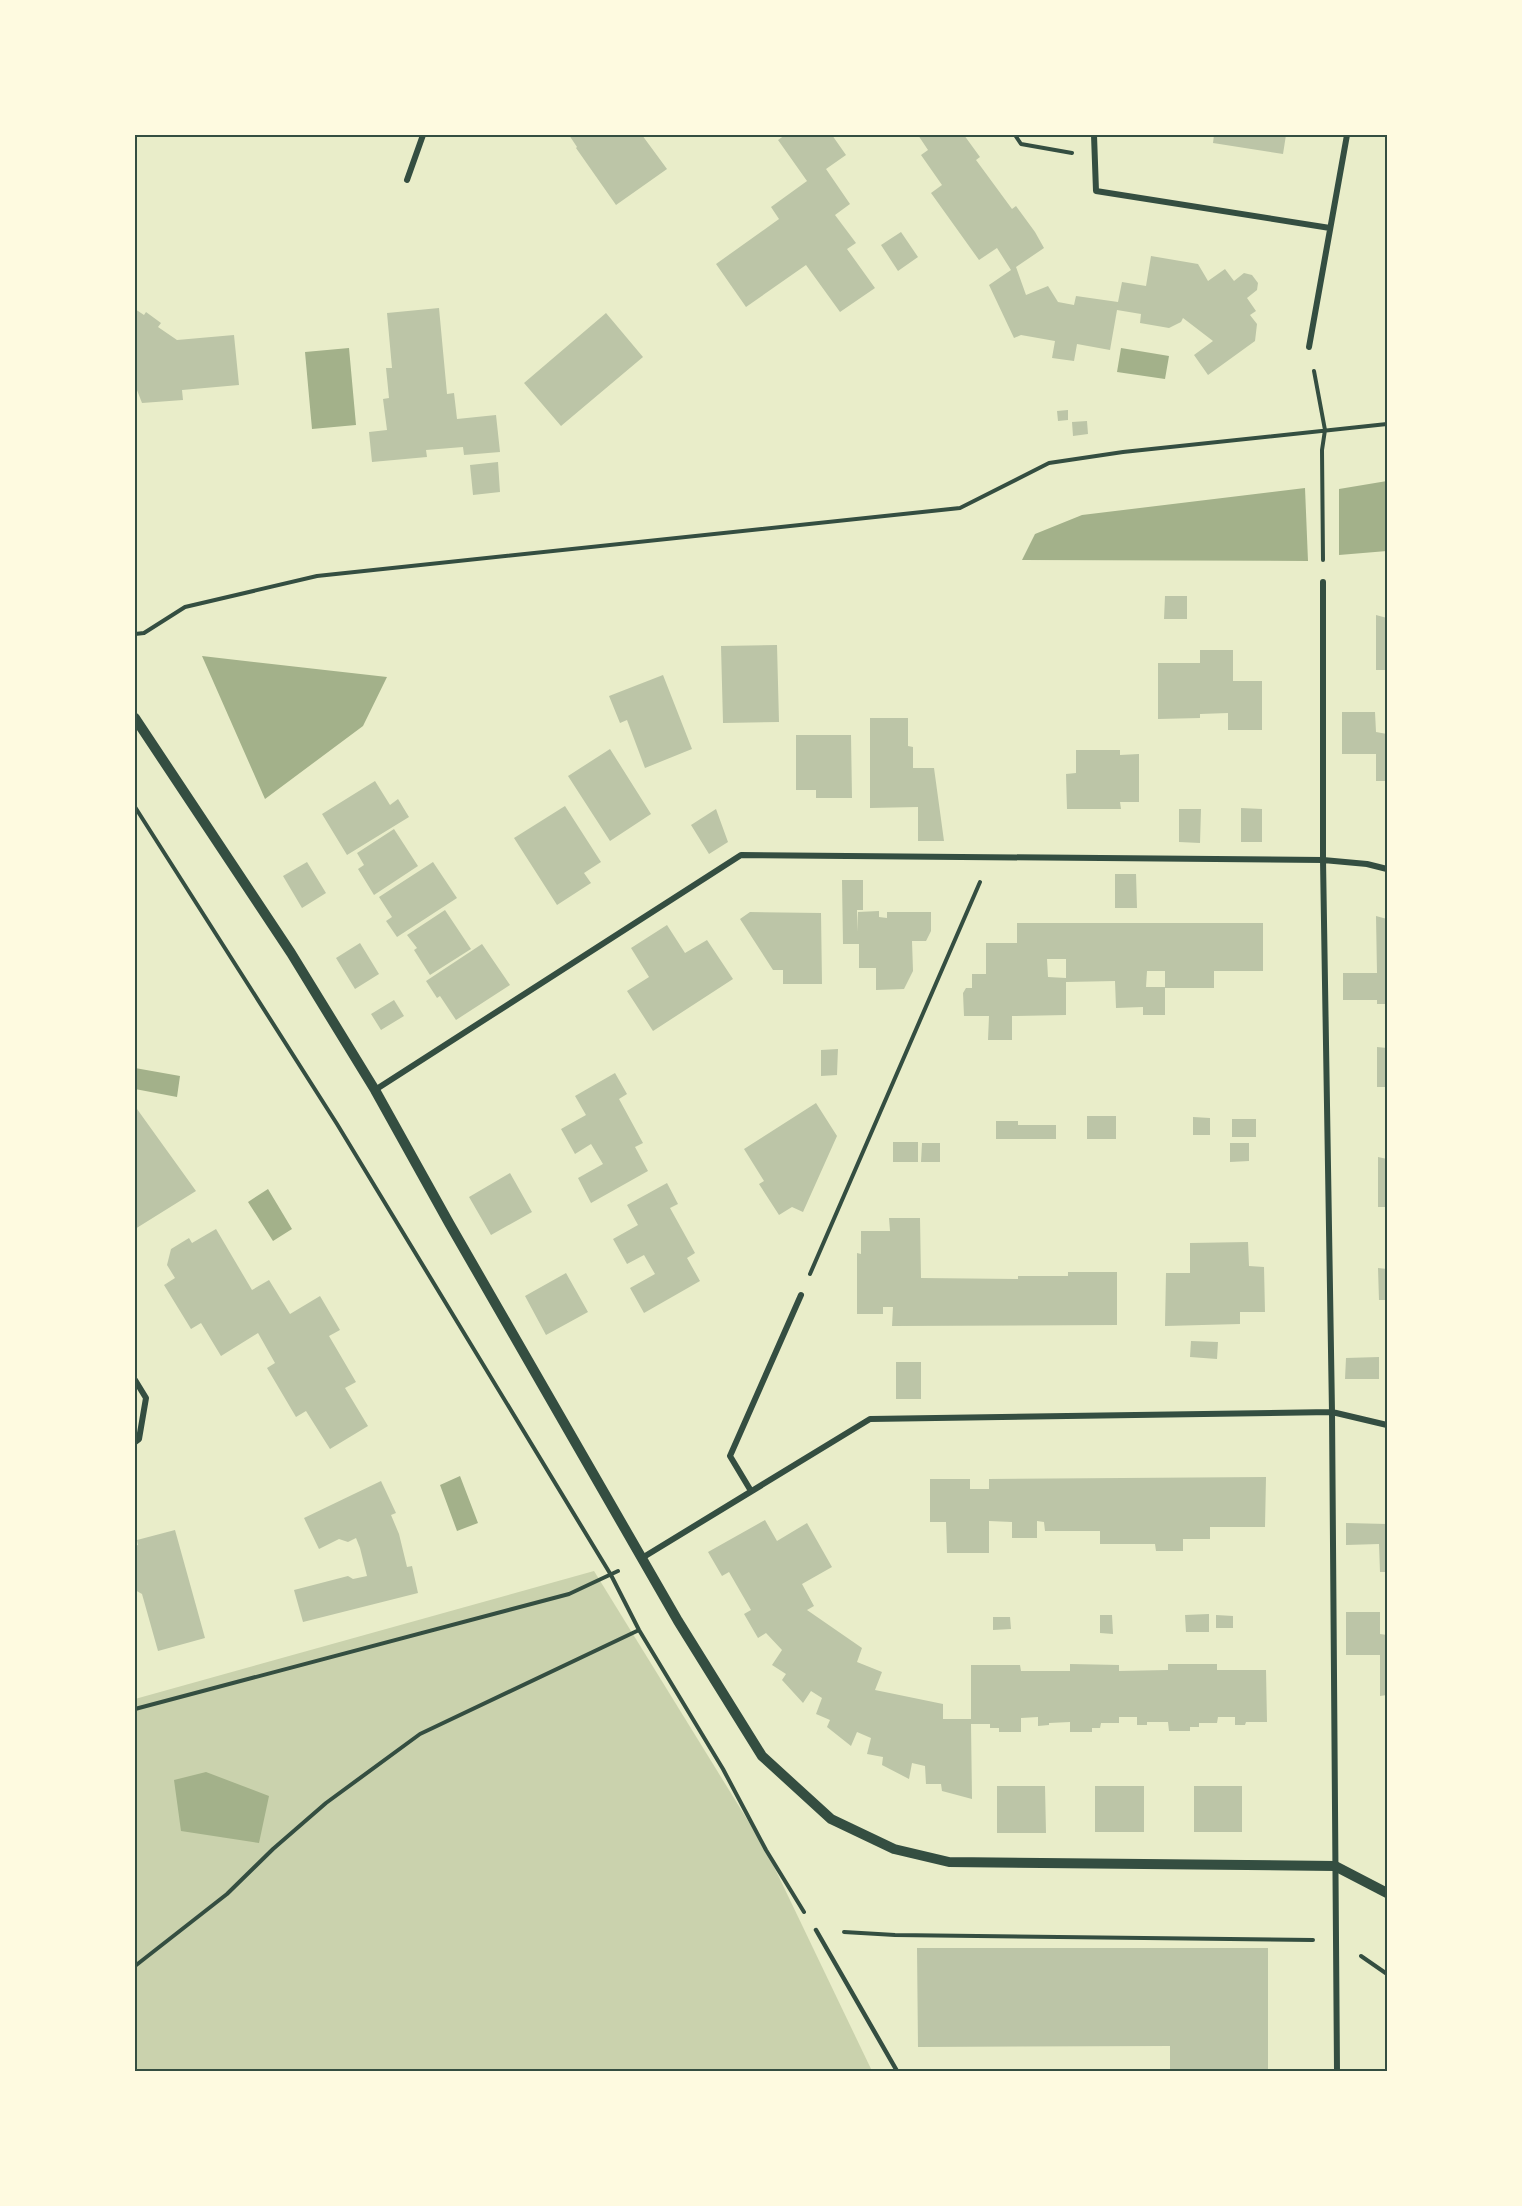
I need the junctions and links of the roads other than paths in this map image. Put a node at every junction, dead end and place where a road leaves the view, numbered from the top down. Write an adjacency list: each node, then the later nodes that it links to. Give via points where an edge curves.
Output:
1 (423, 135): 4 (street)
2 (1094, 135): 5 (street, via 1096,191)
3 (1347, 135): 5 (street)
4 (407, 180)
5 (1330, 228): 6 (street)
6 (1309, 347)
7 (1323, 582): 9 (street)
8 (135, 718): 11 (street, via 291,953)
9 (1323, 860): 10 (street); 11 (street, via 741,855); 14 (street)
10 (1387, 869)
11 (375, 1090): 18 (street)
12 (801, 1295): 17 (street, via 730,1456)
13 (135, 1380): 16 (street, via 146,1398 139,1439)
14 (1332, 1412): 15 (street); 17 (street, via 870,1419); 19 (street)
15 (1387, 1425)
16 (135, 1442)
17 (751, 1491): 18 (street)
18 (642, 1558): 19 (street, via 762,1756 831,1819 894,1849 949,1862)
19 (1335, 1866): 20 (street); 23 (street)
20 (1387, 1893)
21 (816, 1930): 22 (lane)
22 (897, 2071)
23 (1337, 2071)

